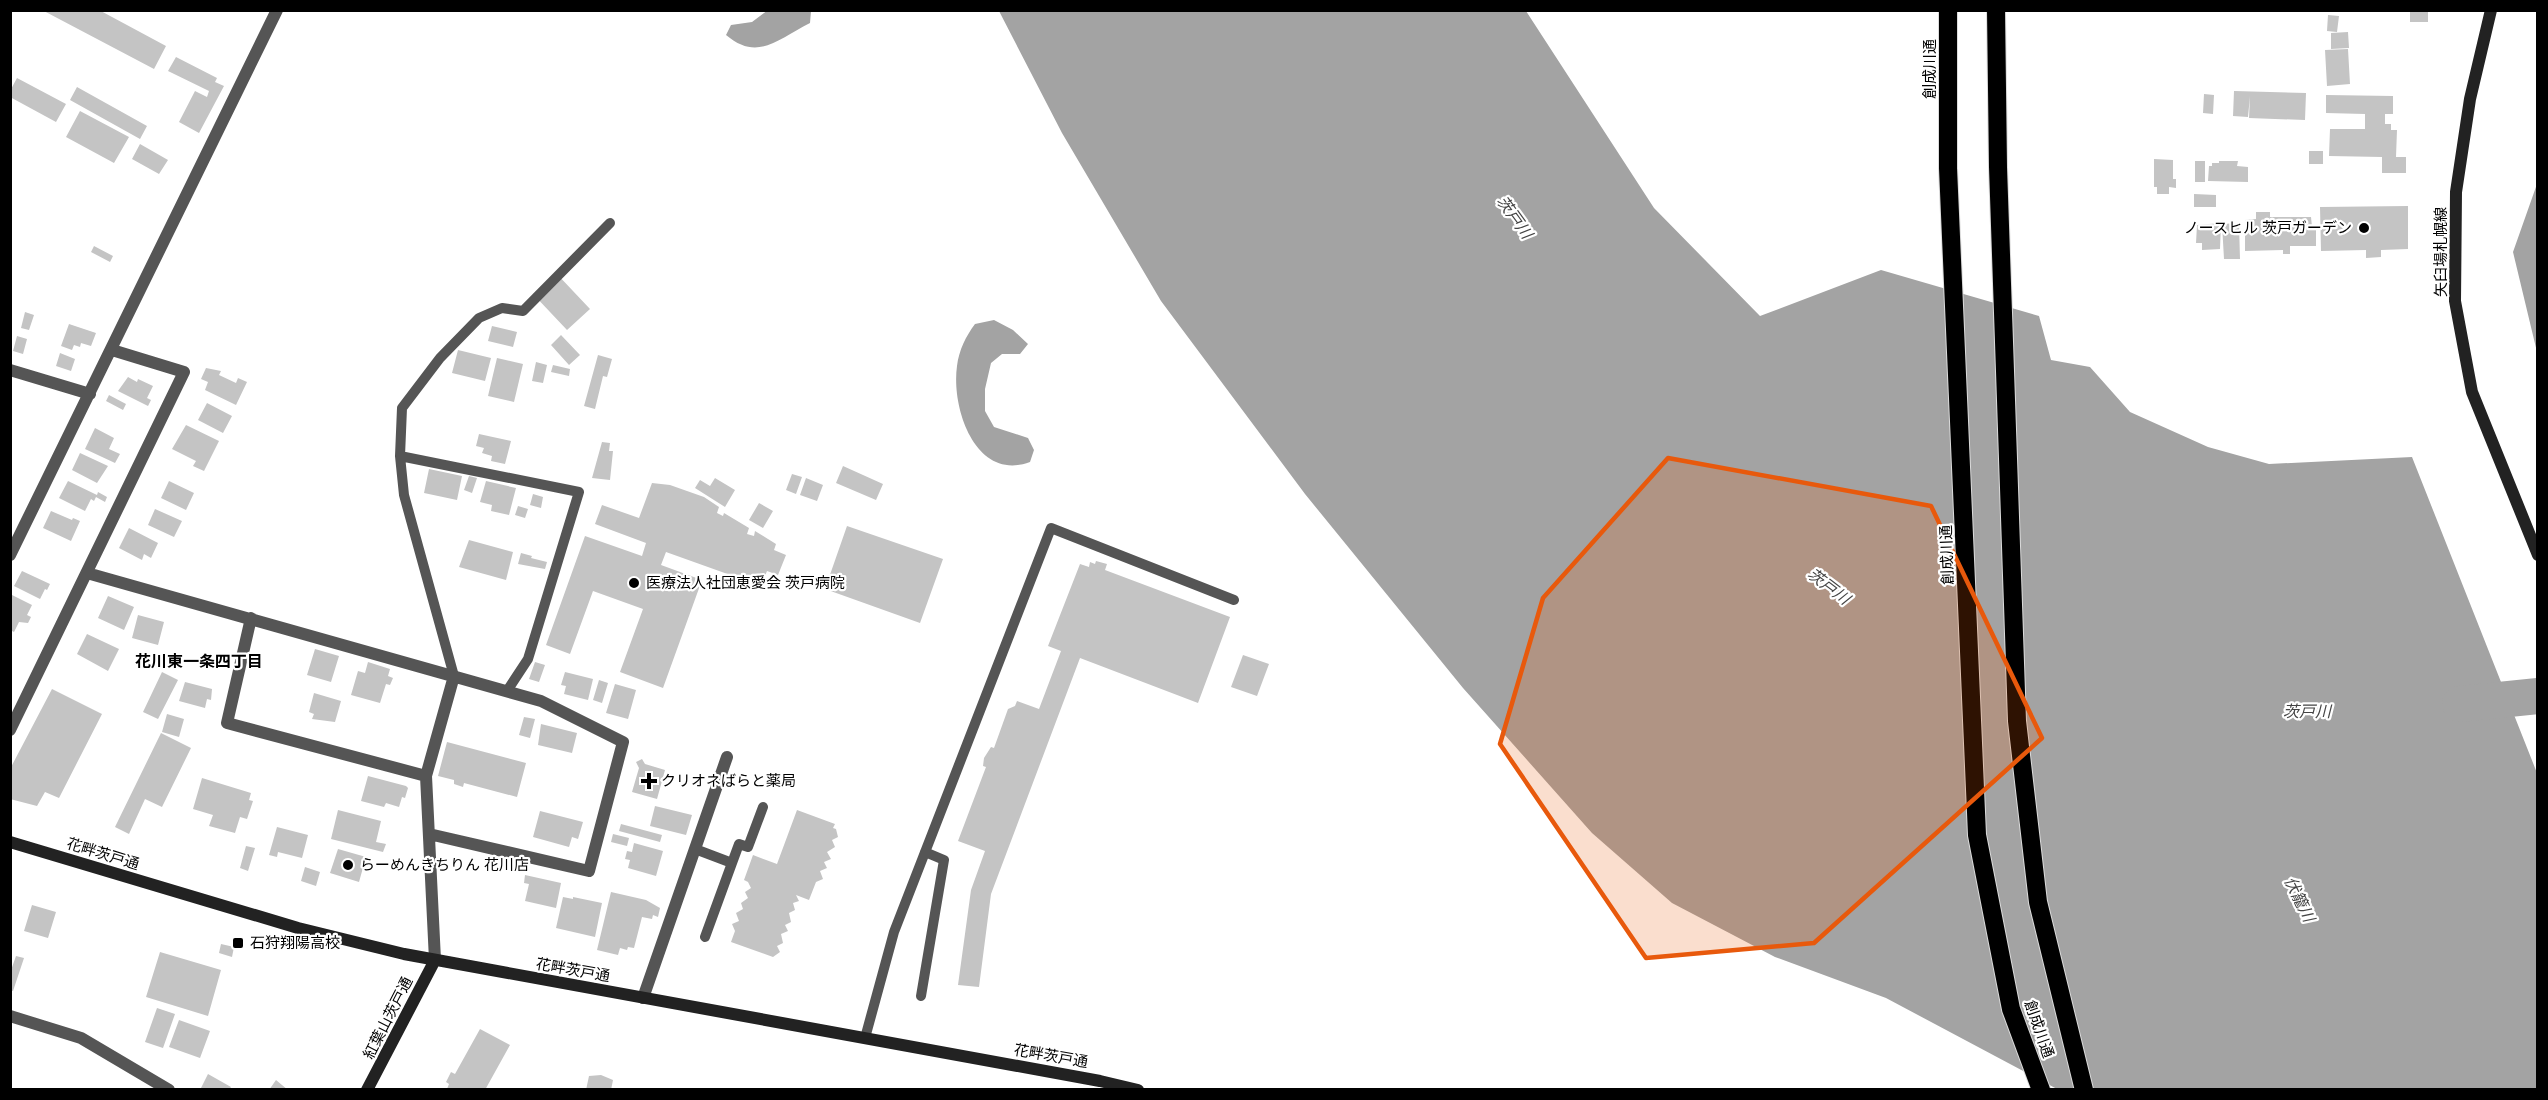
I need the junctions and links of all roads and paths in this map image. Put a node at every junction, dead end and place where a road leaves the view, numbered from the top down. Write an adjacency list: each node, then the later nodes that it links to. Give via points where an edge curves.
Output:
1 (277, 10): 6 (street)
2 (1948, 10): 35 (highway, 創成川通, via 1948,168 1977,835 2011,1009)
3 (1996, 10): 36 (highway, 創成川通, via 2017,721 2038,902)
4 (2491, 10): 11 (main road, 矢臼場札幌線, via 2470,99 2456,192 2455,301 2472,392)
5 (610, 223): 9 (lane, via 523,311 502,308 479,318 440,358 402,408)
6 (111, 350): 8 (street); 12 (street, via 184,372)
7 (10, 370): 8 (street)
8 (90, 394): 10 (street)
9 (400, 456): 15 (lane, via 404,495); 16 (lane, via 579,492 528,660)
10 (10, 555)
11 (2538, 555)
12 (87, 573): 14 (street); 17 (street)
13 (1234, 600): 24 (lane, via 1051,528)
14 (251, 618): 15 (street); 19 (street, via 227,723)
15 (454, 676): 16 (street); 19 (street)
16 (507, 691): 21 (street, via 541,701 623,742 589,871)
17 (10, 730)
18 (727, 757): 23 (street)
19 (426, 776): 21 (street)
20 (763, 807): 25 (lane, via 748,847 739,844)
21 (429, 834): 27 (street)
22 (10, 842): 27 (main road, 花畔茨戸通, via 298,928)
23 (695, 849): 25 (lane); 29 (street)
24 (925, 852): 28 (lane, via 944,860); 31 (lane, via 894,932)
25 (732, 863): 26 (lane)
26 (705, 937)
27 (435, 960): 29 (main road, 花畔茨戸通); 33 (main road, 紅葉山茨戸通)
28 (921, 996)
29 (643, 998): 31 (main road, 花畔茨戸通)
30 (10, 1016): 32 (street, via 81,1038)
31 (865, 1038): 34 (main road, 花畔茨戸通)
32 (169, 1089)
33 (367, 1089)
34 (1138, 1089)
35 (2041, 1089)
36 (2084, 1089)

